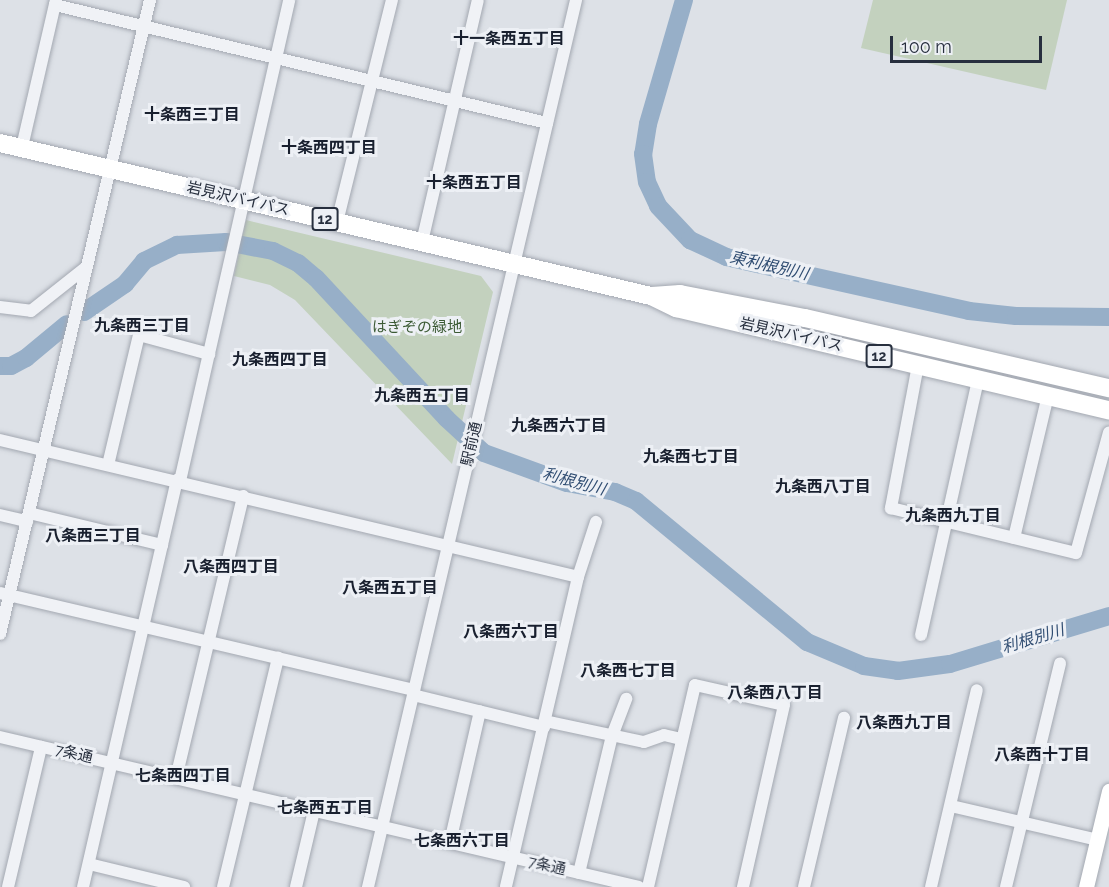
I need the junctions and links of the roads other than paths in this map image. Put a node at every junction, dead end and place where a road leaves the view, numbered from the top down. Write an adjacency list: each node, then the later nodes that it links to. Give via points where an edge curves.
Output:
1 (150, 0): 7 (street)
2 (290, 0): 8 (street)
3 (392, 0): 9 (street)
4 (478, 0): 10 (street)
5 (576, 0): 11 (street, 駅前通)
6 (56, 3): 7 (street); 13 (street)
7 (144, 27): 8 (street); 14 (street)
8 (275, 57): 9 (street); 15 (street)
9 (373, 81): 10 (street); 16 (street)
10 (455, 100): 11 (street); 17 (street)
11 (547, 123): 18 (street, 駅前通)
12 (0, 143): 13 (highway, 岩見沢バイパス / 12)
13 (22, 147): 14 (highway, 岩見沢バイパス / 12)
14 (109, 168): 15 (highway, 岩見沢バイパス / 12); 19 (street)
15 (245, 200): 16 (highway, 岩見沢バイパス / 12); 22 (street)
16 (337, 222): 17 (highway, 岩見沢バイパス / 12)
17 (422, 242): 18 (highway, 岩見沢バイパス / 12)
18 (512, 264): 20 (highway, 岩見沢バイパス / 12); 42 (street, 駅前通)
19 (83, 275): 21 (street, via 31,311); 32 (street)
20 (651, 296): 23 (highway, 岩見沢バイパス / 12, via 676,308); 24 (highway, 岩見沢バイパス / 12, via 680,294 805,318)
21 (0, 307)
22 (209, 354): 33 (street, via 139,335); 34 (street)
23 (918, 365): 25 (highway, 岩見沢バイパス / 12); 38 (street, via 891,508)
24 (1056, 374): 26 (street); 27 (highway, 岩見沢バイパス / 12)
25 (978, 379): 28 (highway, 岩見沢バイパス / 12); 38 (street)
26 (1109, 381)
27 (1109, 388)
28 (1048, 395): 29 (highway, 岩見沢バイパス / 12); 40 (street)
29 (1109, 410)
30 (1109, 432): 40 (street, via 1076,553)
31 (0, 440): 32 (street)
32 (44, 450): 33 (street); 37 (street)
33 (108, 465): 34 (street)
34 (178, 480): 35 (street); 41 (street)
35 (243, 496): 42 (street); 48 (street)
36 (0, 515): 37 (street)
37 (28, 517): 41 (street); 44 (street)
38 (946, 521): 40 (street); 47 (street)
39 (596, 522): 43 (street)
40 (1014, 538)
41 (162, 545): 45 (street)
42 (448, 545): 43 (street); 52 (street, 駅前通)
43 (578, 577): 56 (street)
44 (5, 594): 45 (street); 46 (street)
45 (143, 627): 48 (street); 61 (street)
46 (0, 634)
47 (921, 635)
48 (207, 641): 49 (street); 62 (street)
49 (278, 658): 52 (street); 64 (street)
50 (1060, 663): 67 (street)
51 (977, 690): 65 (street)
52 (413, 693): 54 (street); 68 (street, 駅前通)
53 (626, 699): 57 (street)
54 (480, 711): 56 (street); 69 (street)
55 (844, 718): 84 (street)
56 (544, 724): 57 (street); 71 (street)
57 (612, 736): 59 (street, via 644,742 664,735); 73 (street)
58 (0, 737): 60 (street, 7条通)
59 (682, 738): 82 (street); 83 (street, via 695,685 784,705)
60 (41, 747): 61 (street, 7条通); 74 (street)
61 (111, 763): 62 (street, 7条通); 72 (street)
62 (176, 778): 64 (street, 7条通)
63 (1109, 791): 70 (main road)
64 (245, 794): 66 (street, 7条通); 77 (street)
65 (951, 806): 67 (street); 85 (street)
66 (314, 811): 68 (street, 7条通); 78 (street)
67 (1021, 824): 70 (street); 86 (street)
68 (381, 828): 69 (street, 7条通); 79 (street, 駅前通)
69 (450, 842): 71 (street, 7条通)
70 (1101, 842): 87 (main road)
71 (512, 858): 73 (street, 7条通); 80 (street)
72 (89, 864): 75 (street); 76 (street)
73 (579, 873): 81 (street, 7条通)
74 (4, 887)
75 (83, 887)
76 (184, 887)
77 (224, 887)
78 (296, 887)
79 (368, 887)
80 (506, 887)
81 (639, 887)
82 (648, 887)
83 (743, 887)
84 (804, 887)
85 (931, 887)
86 (1006, 887)
87 (1086, 887)

